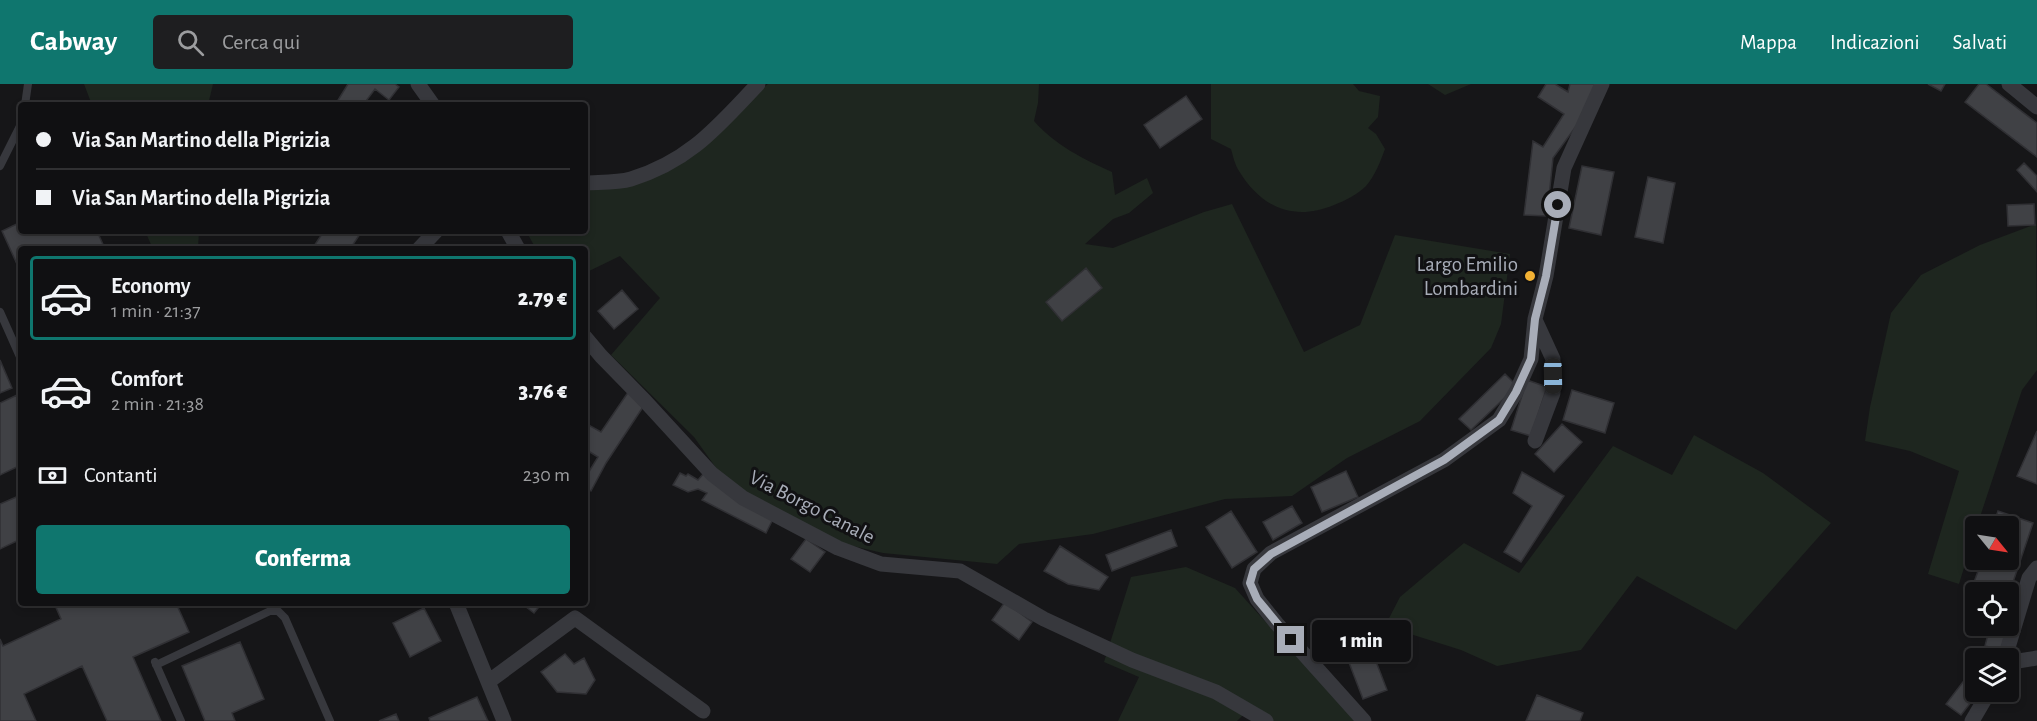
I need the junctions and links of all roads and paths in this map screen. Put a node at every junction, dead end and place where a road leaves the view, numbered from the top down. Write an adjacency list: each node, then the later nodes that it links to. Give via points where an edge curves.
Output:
1 (28, 84): 6 (lane)
2 (418, 84): 7 (street)
3 (758, 84): 11 (street, via 706,138 678,159 629,180)
4 (1602, 84): 15 (street, via 1564,168)
5 (2009, 84): 8 (street)
6 (25, 102)
7 (432, 102)
8 (2037, 108)
9 (18, 130): 10 (lane)
10 (0, 166)
11 (588, 183)
12 (433, 234): 13 (street)
13 (422, 246)
14 (0, 312): 17 (lane)
15 (1535, 319): 18 (street, via 1553,359 1553,393); 31 (street, via 1531,359 1499,420 1444,460 1271,554 1254,569 1250,583 1257,599)
16 (588, 341): 30 (street, Via Borgo Canale, via 712,474 742,498 838,548 881,564 960,571 1044,619 1132,660 1216,692)
17 (18, 352)
18 (1535, 441)
19 (2037, 568): 21 (street, via 2029,578)
20 (457, 606): 24 (street)
21 (2008, 648)
22 (2037, 658): 23 (street)
23 (2019, 661)
24 (489, 682): 26 (street, via 575,618); 29 (street)
25 (1983, 702): 32 (street)
26 (703, 711)
27 (180, 721): 28 (lane, via 156,663 270,610 285,618)
28 (330, 721)
29 (504, 721)
30 (1266, 721)
31 (1364, 721)
32 (1971, 721)

